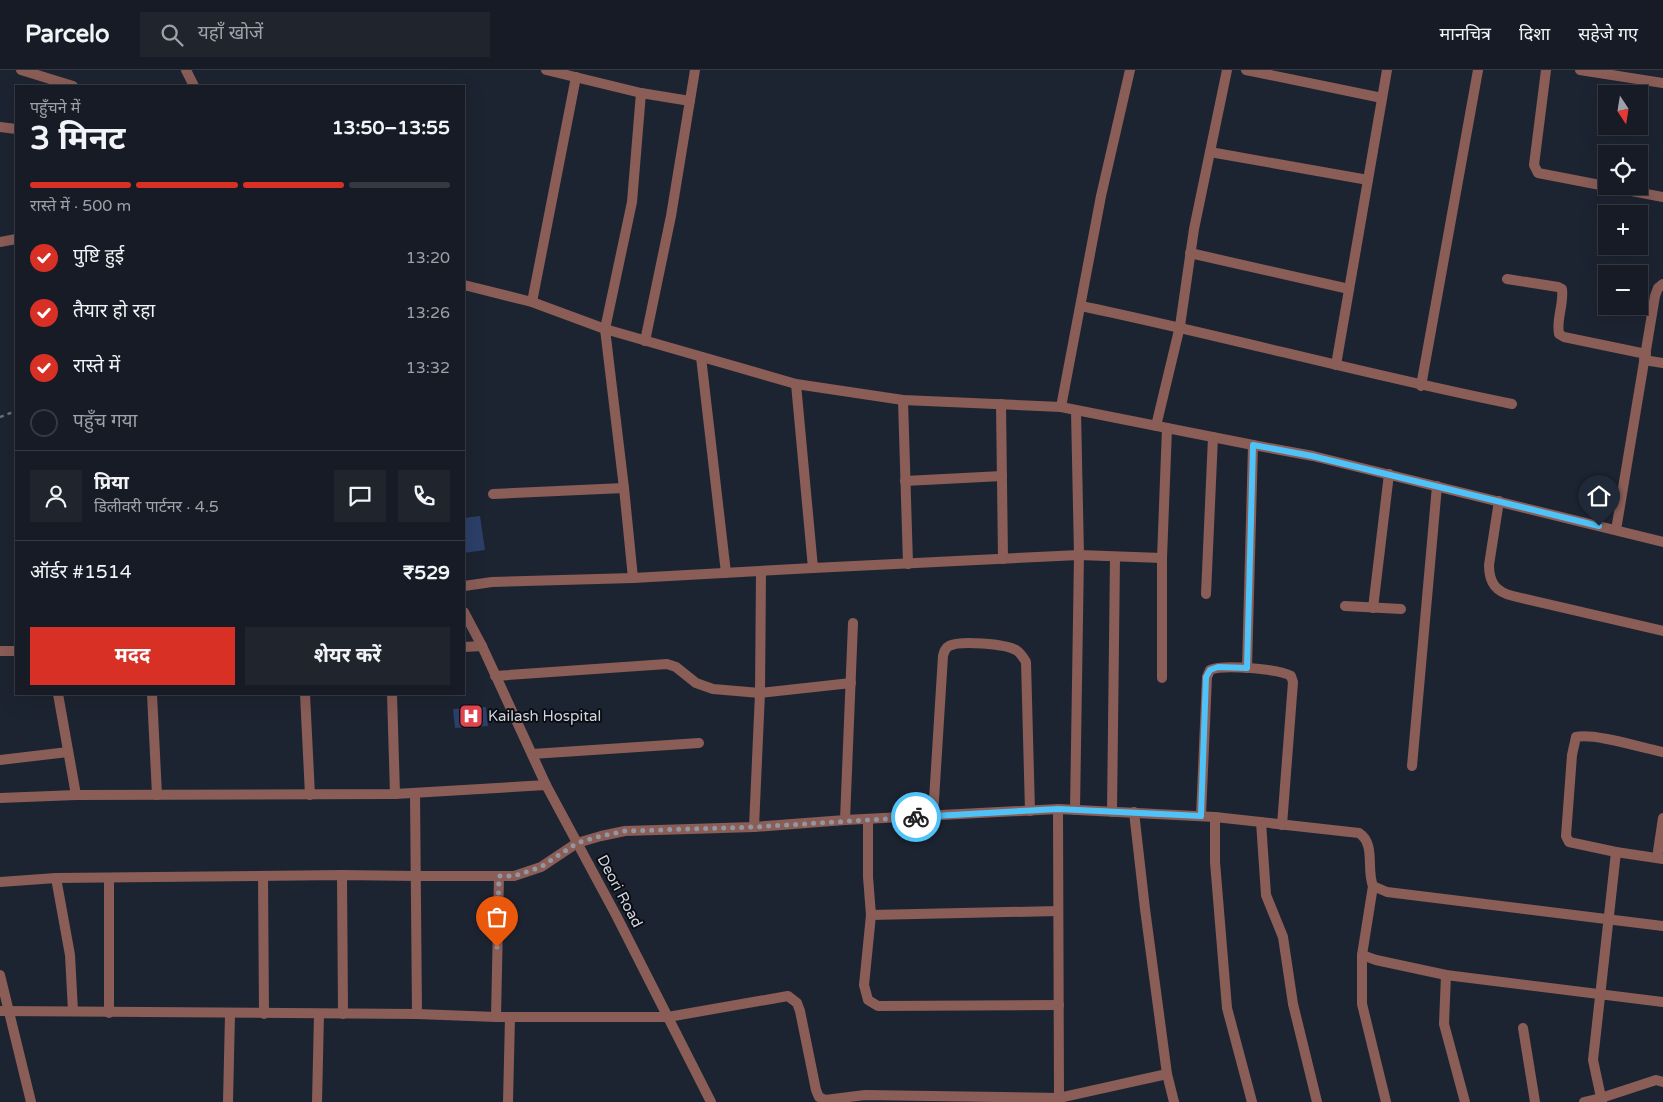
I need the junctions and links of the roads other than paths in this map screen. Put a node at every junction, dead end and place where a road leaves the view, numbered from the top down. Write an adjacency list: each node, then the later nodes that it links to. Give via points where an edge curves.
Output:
1 (21, 70): 14 (street)
2 (186, 70): 15 (street)
3 (546, 70): 12 (street)
4 (695, 70): 18 (street)
5 (1130, 70): 32 (street, via 1101,196)
6 (1227, 70): 21 (street)
7 (1246, 70): 17 (street)
8 (1386, 70): 17 (street)
9 (1478, 70): 41 (street)
10 (1546, 70): 23 (street, via 1535,170 1573,181)
11 (1580, 70): 13 (street)
12 (576, 76): 16 (street); 31 (street)
13 (1663, 83)
14 (71, 85)
15 (194, 85)
16 (640, 93): 18 (street); 34 (street, via 632,202)
17 (1382, 98): 22 (street)
18 (690, 101): 35 (street, via 671,216)
19 (0, 127): 20 (street)
20 (15, 129)
21 (1210, 152): 22 (street); 26 (street)
22 (1368, 180): 30 (street)
23 (1663, 197)
24 (15, 239): 25 (street)
25 (0, 242)
26 (1190, 253): 30 (street); 33 (street)
27 (1507, 279): 37 (street, via 1562,290 1558,326 1559,334 1564,337)
28 (1663, 284): 37 (street, via 1655,296)
29 (465, 285): 31 (street)
30 (1349, 289): 39 (street)
31 (532, 302): 34 (street)
32 (1081, 306): 33 (street); 45 (street)
33 (1180, 326): 39 (street); 47 (street)
34 (605, 329): 35 (street); 55 (street)
35 (645, 341): 36 (street)
36 (701, 357): 40 (street); 66 (street)
37 (1645, 357): 38 (street); 58 (street)
38 (1663, 363)
39 (1336, 365): 41 (street)
40 (796, 384): 42 (street); 65 (street)
41 (1421, 386): 44 (street)
42 (903, 400): 43 (street); 53 (street)
43 (1001, 404): 45 (street); 52 (street)
44 (1512, 404)
45 (1061, 406): 46 (street)
46 (1076, 410): 47 (street); 60 (street)
47 (1156, 426): 48 (street)
48 (1167, 428): 49 (street); 62 (street)
49 (1213, 437): 50 (street); 70 (street)
50 (1253, 445): 51 (street); 81 (street)
51 (1389, 474): 54 (street); 72 (street)
52 (1002, 476): 53 (street); 63 (street)
53 (905, 481): 64 (street)
54 (1437, 486): 57 (street); 95 (street)
55 (624, 488): 56 (street); 68 (street)
56 (493, 494)
57 (1499, 501): 58 (street); 76 (street, via 1489,576 1502,594)
58 (1616, 530): 59 (street)
59 (1663, 542)
60 (1079, 555): 61 (street); 63 (street); 104 (street)
61 (1115, 556): 62 (street); 106 (street)
62 (1162, 558): 83 (street)
63 (1003, 559): 64 (street)
64 (908, 564): 65 (street)
65 (813, 568): 67 (street)
66 (726, 572): 67 (street); 68 (street)
67 (761, 572): 85 (street)
68 (632, 578): 69 (street, via 492,582)
69 (465, 586)
70 (1206, 594)
71 (1345, 606): 72 (street)
72 (1373, 608): 73 (street)
73 (1401, 609)
74 (465, 614): 77 (street, Deori Road)
75 (853, 623): 84 (street)
76 (1663, 631)
77 (482, 646): 78 (street); 82 (street, Deori Road)
78 (465, 647)
79 (15, 651): 80 (street)
80 (0, 652)
81 (1247, 668): 109 (street, via 1218,667 1210,670 1206,677); 115 (street, via 1285,672 1294,682)
82 (495, 676): 85 (street, via 667,664 704,687); 93 (street, Deori Road)
83 (1162, 678)
84 (851, 683): 85 (street); 113 (street)
85 (760, 693): 116 (street)
86 (58, 695): 91 (street)
87 (152, 695): 100 (street)
88 (305, 695): 101 (street)
89 (392, 695): 98 (street)
90 (699, 743): 93 (street)
91 (68, 752): 94 (street); 99 (street)
92 (1663, 752): 118 (street, via 1600,738 1576,737 1566,839)
93 (532, 754): 96 (street, Deori Road)
94 (0, 760)
95 (1412, 766)
96 (546, 785): 97 (street); 117 (street, Deori Road)
97 (415, 793): 98 (street); 122 (street)
98 (395, 794): 101 (street)
99 (76, 795): 100 (street); 102 (street)
100 (157, 795): 101 (street)
101 (310, 795)
102 (0, 798)
103 (1058, 809): 104 (street); 105 (street); 128 (street)
104 (1075, 810): 106 (street)
105 (1030, 811): 108 (street); 108 (street, via 1026,662 1015,649 962,642 950,645 943,656)
106 (1112, 812): 107 (street)
107 (1134, 812): 109 (street); 150 (street)
108 (933, 816): 112 (street)
109 (1201, 816): 110 (street)
110 (1215, 816): 114 (street); 160 (street, via 1215,862 1226,1008)
111 (1663, 818): 119 (street)
112 (868, 819): 113 (street); 129 (street)
113 (846, 820): 116 (street)
114 (1261, 822): 115 (street); 161 (street, via 1266,894 1283,937 1294,1004)
115 (1282, 825): 127 (street, via 1365,837 1369,844)
116 (754, 827): 117 (street, via 625,831)
117 (577, 843): 123 (street, via 541,867 514,876); 148 (street, Deori Road)
118 (1616, 852): 119 (street); 130 (street)
119 (1660, 859)
120 (342, 874): 121 (street); 122 (street); 144 (street)
121 (263, 876): 125 (street); 142 (street)
122 (417, 876): 123 (street); 145 (street)
123 (499, 876): 146 (street)
124 (56, 878): 125 (street); 126 (street); 138 (street, via 70,955)
125 (109, 878): 140 (street)
126 (0, 882)
127 (1373, 886): 130 (street, via 1387,892); 132 (street)
128 (1058, 912): 129 (street); 137 (street)
129 (871, 915): 137 (street, via 864,985 868,1000 878,1006)
130 (1608, 920): 131 (street); 135 (street)
131 (1663, 926)
132 (1362, 955): 134 (street); 162 (street, via 1362,1004)
133 (0, 975): 139 (street)
134 (1446, 975): 135 (street); 163 (street, via 1444,1024)
135 (1599, 994): 136 (street); 153 (street, via 1593,1060)
136 (1663, 1002)
137 (1059, 1005): 152 (street)
138 (73, 1011): 139 (street); 140 (street)
139 (5, 1012): 154 (street)
140 (109, 1013): 141 (street)
141 (230, 1014): 142 (street); 155 (street)
142 (264, 1014): 143 (street)
143 (319, 1014): 144 (street); 156 (street)
144 (343, 1014): 145 (street)
145 (418, 1014): 146 (street)
146 (496, 1017): 147 (street)
147 (510, 1017): 148 (street); 157 (street)
148 (668, 1017): 152 (street, via 788,996 797,1003 800,1011 816,1090 825,1100 865,1095); 158 (street, Deori Road)
149 (1523, 1028): 164 (street)
150 (1167, 1074): 152 (street); 159 (street)
151 (1663, 1082): 153 (street, via 1656,1080)
152 (1059, 1098)
153 (1602, 1100): 165 (street)
154 (30, 1102)
155 (228, 1102)
156 (317, 1102)
157 (508, 1102)
158 (711, 1102)
159 (1174, 1102)
160 (1252, 1102)
161 (1317, 1102)
162 (1386, 1102)
163 (1465, 1102)
164 (1535, 1102)
165 (1584, 1102)

